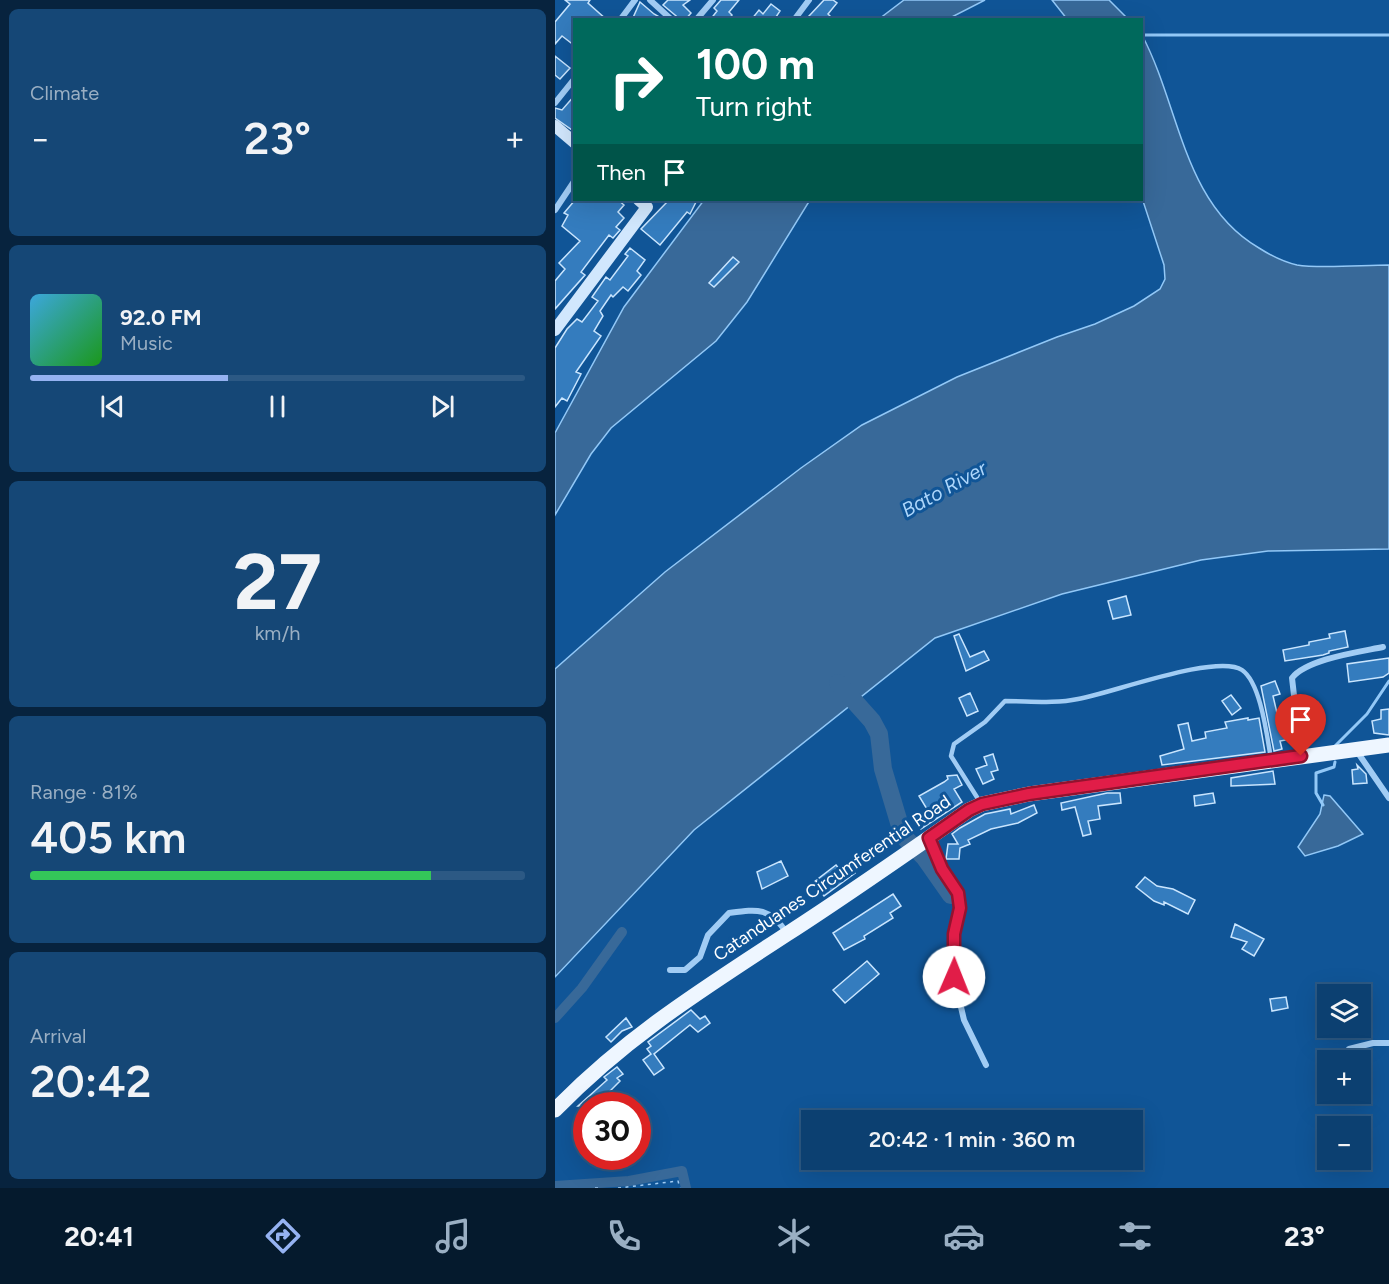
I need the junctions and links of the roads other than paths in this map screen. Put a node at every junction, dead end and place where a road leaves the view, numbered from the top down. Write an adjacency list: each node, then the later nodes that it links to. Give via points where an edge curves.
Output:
1 (635, 0): 5 (street)
2 (650, 0): 6 (street)
3 (713, 0): 7 (street)
4 (809, 0): 8 (street)
5 (622, 18)
6 (670, 18)
7 (698, 18)
8 (796, 18)
9 (573, 80): 10 (street)
10 (555, 103)
11 (555, 126): 12 (street)
12 (573, 141)
13 (573, 183): 15 (street)
14 (647, 202): 16 (street)
15 (555, 210)
16 (555, 330)
17 (1383, 647): 20 (street, via 1324,662 1298,671 1292,678)
18 (1389, 746): 19 (main road, Catanduanes Circumferential Road)
19 (1356, 750): 20 (main road, Catanduanes Circumferential Road); 22 (street)
20 (1301, 756): 21 (main road, Catanduanes Circumferential Road)
21 (1272, 760): 23 (main road, Catanduanes Circumferential Road); 23 (lane, via 1254,685 1243,670 1233,666 1193,670 1078,699 1005,702 954,744 951,756)
22 (1389, 798)
23 (982, 804): 24 (main road, Catanduanes Circumferential Road)
24 (919, 845): 25 (main road, Catanduanes Circumferential Road); 29 (street, via 958,893 954,977 964,1020)
25 (787, 934): 26 (street, via 777,918 758,909 729,913 708,935 700,957 685,970); 30 (main road, Catanduanes Circumferential Road, via 638,1034)
26 (669, 970)
27 (1389, 1043): 28 (street)
28 (1349, 1049)
29 (986, 1065)
30 (555, 1110)

